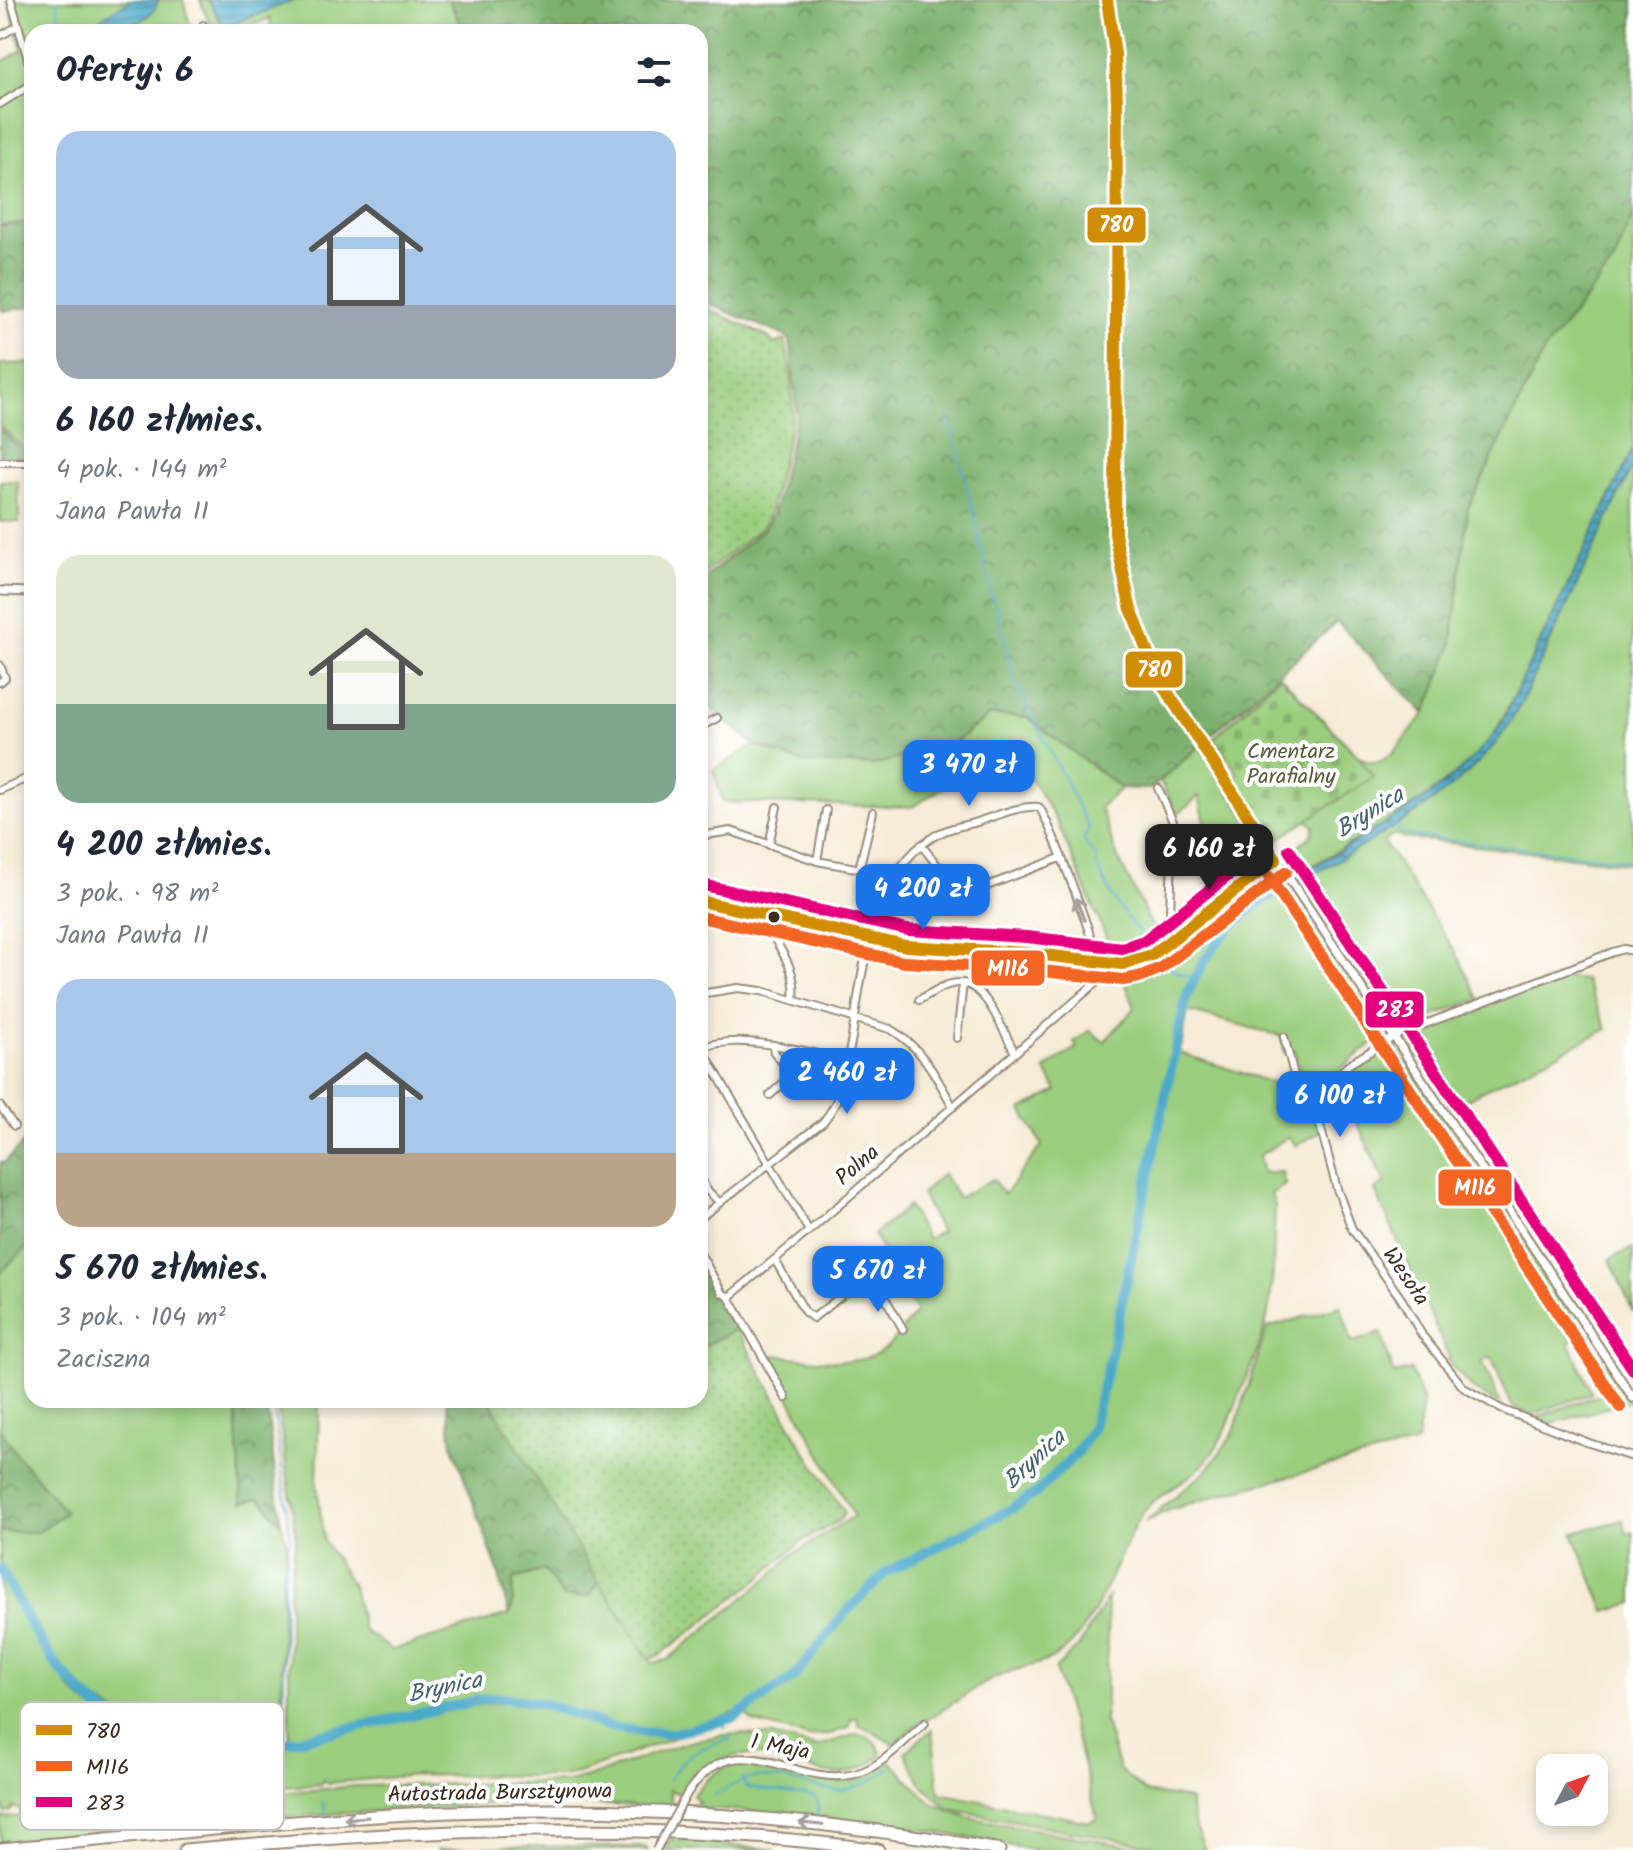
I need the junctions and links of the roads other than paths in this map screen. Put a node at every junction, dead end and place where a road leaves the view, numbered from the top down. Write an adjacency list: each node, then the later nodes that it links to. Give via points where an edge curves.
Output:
1 (11, 0): 3 (street)
2 (1107, 0): 26 (street, via 1117,102 1115,534 1121,580 1156,675)
3 (18, 26): 4 (street); 5 (street)
4 (0, 36)
5 (24, 47)
6 (24, 89): 7 (street)
7 (0, 104)
8 (0, 462): 9 (street)
9 (24, 462)
10 (0, 591): 11 (street)
11 (24, 592)
12 (0, 665): 13 (street, via 5,678)
13 (0, 682)
14 (717, 718): 15 (street)
15 (708, 723)
16 (24, 780): 18 (street)
17 (1158, 788): 33 (street, via 1173,822)
18 (0, 790)
19 (777, 807): 23 (street)
20 (826, 810): 27 (street)
21 (873, 812): 28 (street)
22 (708, 835): 23 (street, via 731,831)
23 (769, 845): 27 (street)
24 (921, 845): 25 (street, via 957,886 968,891); 25 (street, via 949,829 1034,806 1043,811); 29 (street)
25 (1060, 858): 35 (street, one-way to 25)
26 (1276, 859): 33 (street); 43 (street)
27 (817, 861): 28 (street)
28 (859, 869): 29 (street)
29 (895, 877): 32 (street)
30 (708, 903): 31 (street)
31 (763, 914): 32 (street); 39 (street, via 792,969)
32 (870, 939): 35 (street); 41 (street)
33 (1173, 939): 36 (street, via 1135,962)
34 (1633, 951): 43 (street, via 1613,952)
35 (1096, 961): 36 (street)
36 (1114, 963): 48 (street, Polna)
37 (963, 983): 40 (street); 44 (street); 48 (street, via 983,995)
38 (708, 992): 39 (street, via 748,989)
39 (794, 1000): 41 (street)
40 (919, 1000)
41 (855, 1016): 50 (street); 55 (street, via 909,1041 932,1068)
42 (1284, 1037): 53 (street, via 1298,1090 1306,1100)
43 (1394, 1037): 53 (street, via 1351,1063); 67 (street)
44 (957, 1038)
45 (708, 1044): 46 (street, via 728,1040)
46 (773, 1047): 47 (street); 51 (street)
47 (809, 1053): 50 (street); 51 (street, via 809,1060)
48 (1015, 1053): 55 (street, Polna)
49 (708, 1058): 57 (street)
50 (848, 1060): 57 (street, via 833,1110)
51 (792, 1075): 52 (street)
52 (770, 1095)
53 (1313, 1099): 68 (street, Wesoła, via 1352,1229 1464,1388 1501,1409)
54 (0, 1106): 56 (street)
55 (953, 1107): 61 (street, Polna)
56 (14, 1126)
57 (769, 1165): 59 (street); 61 (street)
58 (708, 1191): 59 (street)
59 (719, 1202): 60 (street)
60 (708, 1211)
61 (809, 1231): 62 (street, Polna)
62 (775, 1260): 64 (street, Polna); 65 (street, via 813,1318 867,1276 873,1277)
63 (708, 1268): 64 (street)
64 (729, 1297): 66 (street)
65 (903, 1329)
66 (786, 1398)
67 (1633, 1398)
68 (1633, 1457)
69 (925, 1723): 74 (street, 1 Maja, bridge, via 869,1770 853,1775 823,1776 765,1759 725,1761 708,1770 688,1792)
70 (284, 1824): 76 (highway, Autostrada Bursztynowa, one-way to 70, via 906,1835 673,1813 564,1810)
71 (218, 1830): 72 (highway, Autostrada Bursztynowa, one-way to 72)
72 (0, 1849)
73 (185, 1850): 75 (highway, Autostrada Bursztynowa, via 548,1829 725,1835)
74 (656, 1850)
75 (878, 1850)
76 (999, 1850)

